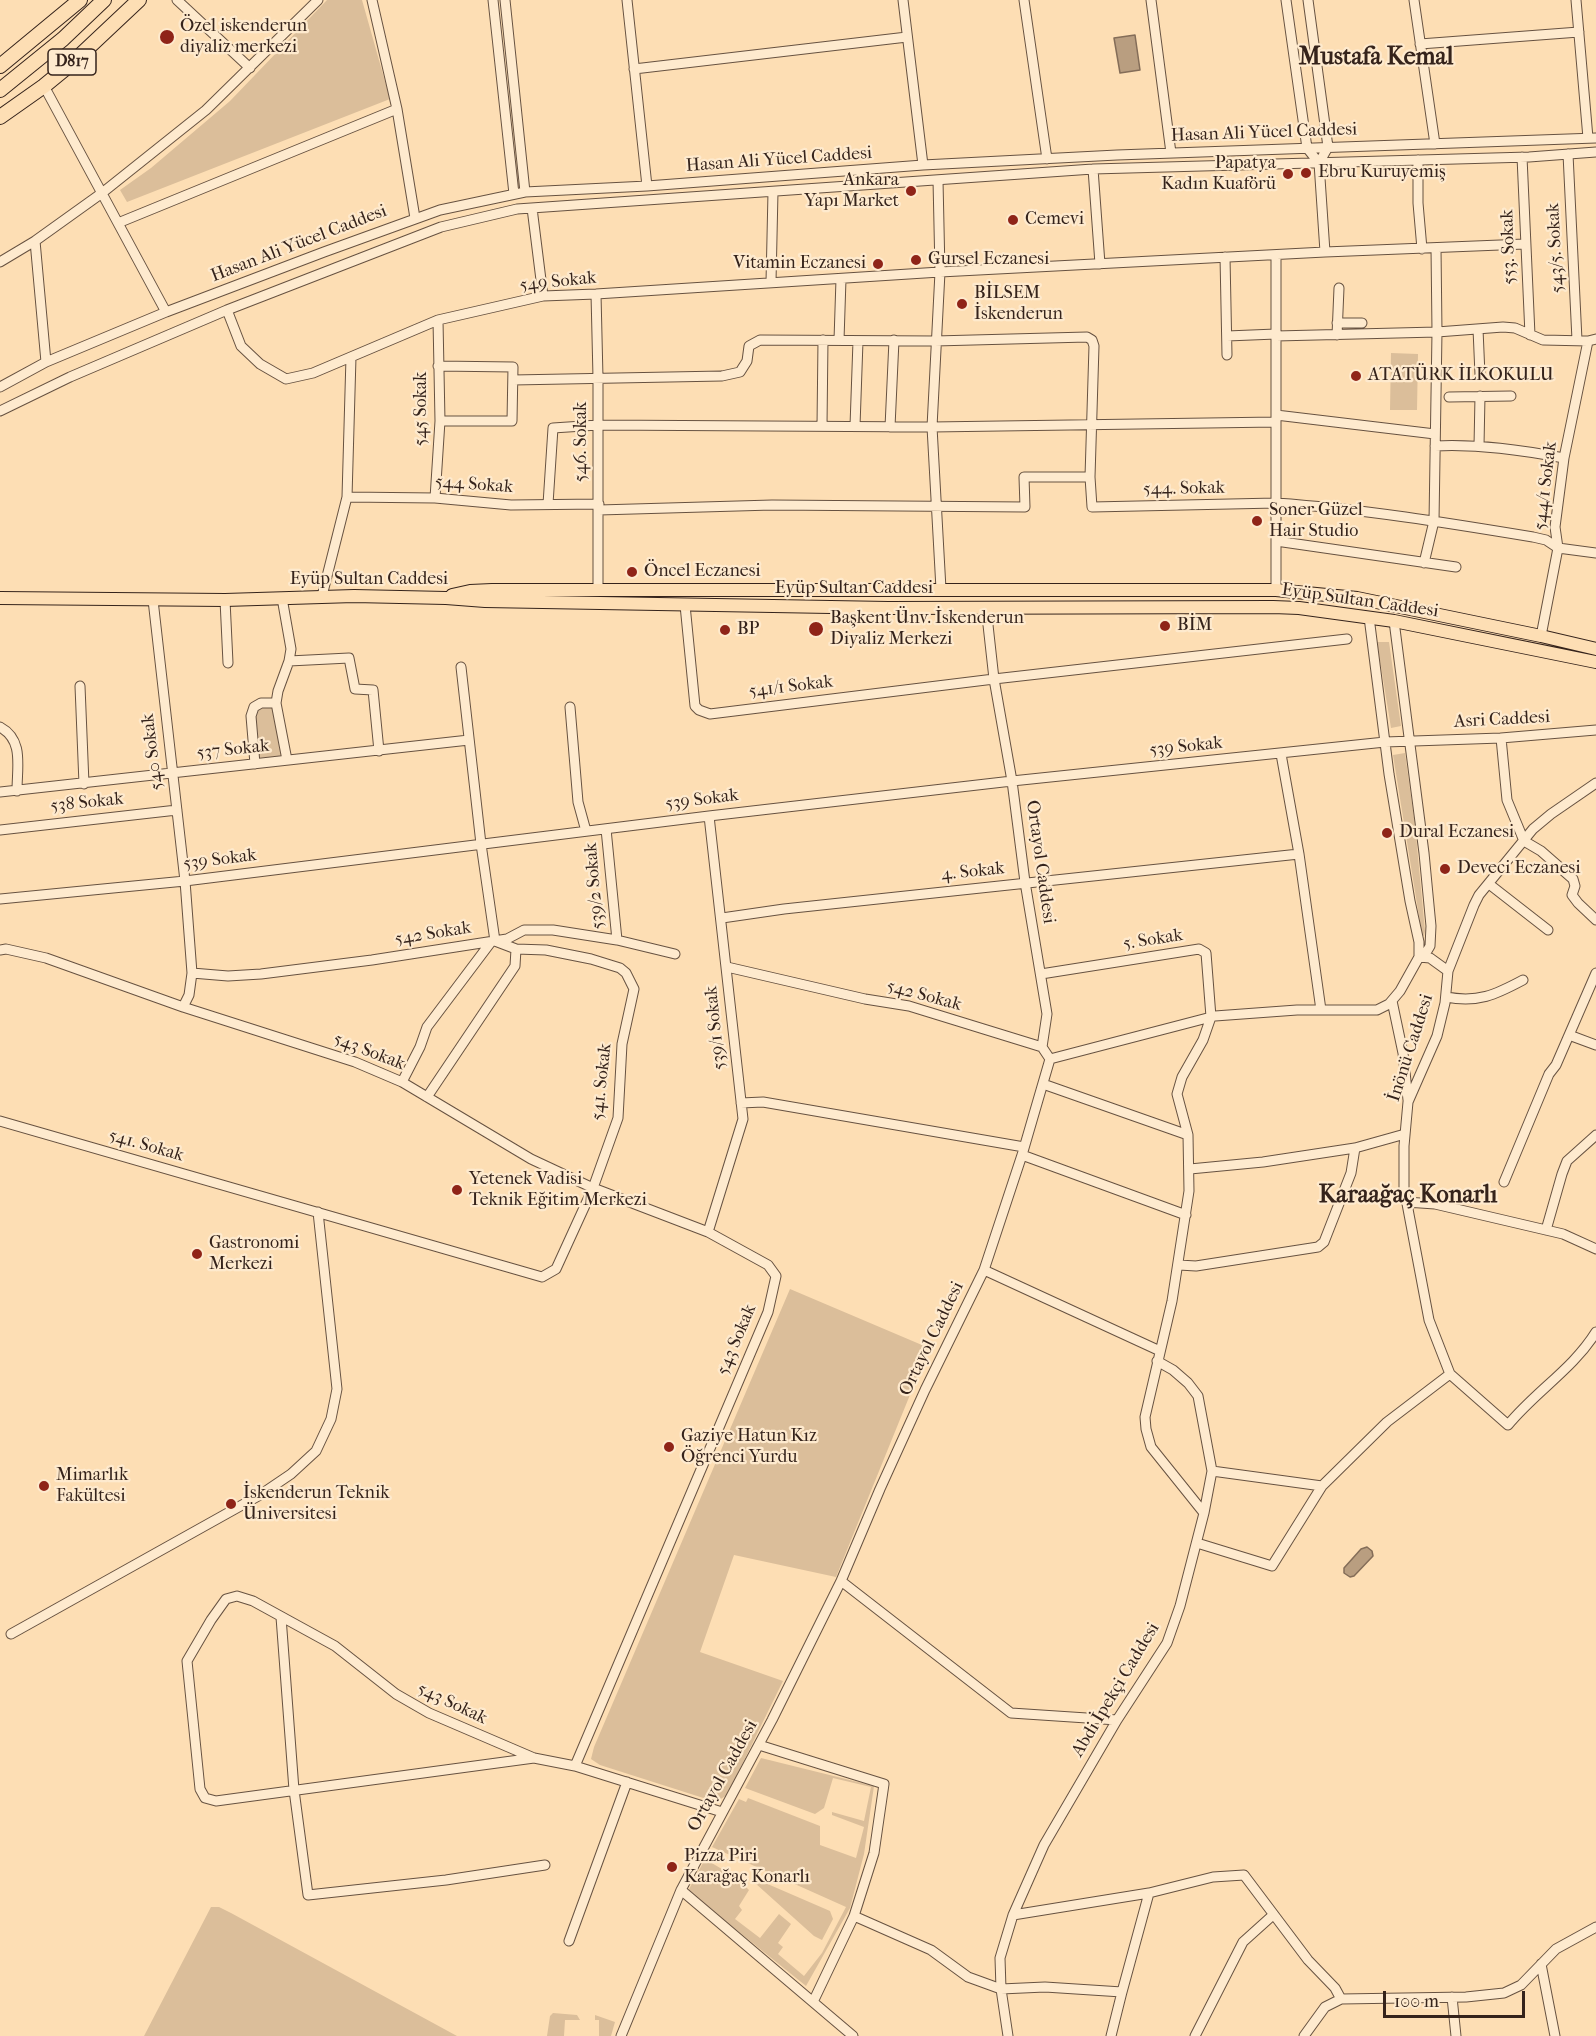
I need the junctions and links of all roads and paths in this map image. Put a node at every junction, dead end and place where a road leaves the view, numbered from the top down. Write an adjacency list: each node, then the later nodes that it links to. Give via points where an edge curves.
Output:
1 (104, 0): 24 (highway, D817)
2 (139, 0): 23 (highway, D817)
3 (177, 0): 21 (street)
4 (318, 0): 21 (street)
5 (372, 0): 25 (street)
6 (493, 0): 45 (street)
7 (505, 0): 42 (street)
8 (627, 0): 22 (street)
9 (903, 0): 18 (street)
10 (1024, 0): 35 (street)
11 (1151, 0): 32 (street)
12 (1286, 0): 30 (street)
13 (1308, 0): 29 (street)
14 (1414, 0): 19 (street)
15 (1576, 0): 17 (street)
16 (75, 2): 20 (highway)
17 (1579, 32): 19 (street); 27 (street)
18 (908, 37): 22 (street); 38 (street)
19 (1420, 44): 28 (street)
20 (0, 66)
21 (250, 68): 44 (street, via 206,110)
22 (634, 69): 41 (street)
23 (44, 86): 26 (highway, D817); 44 (street)
24 (0, 90)
25 (397, 109): 47 (street); 48 (street)
26 (0, 117)
27 (1592, 138): 28 (street, Hasan Ali Yücel Caddesi)
28 (1435, 144): 29 (street, Hasan Ali Yücel Caddesi)
29 (1328, 147): 30 (street, Hasan Ali Yücel Caddesi); 37 (street)
30 (1307, 148): 32 (street, Hasan Ali Yücel Caddesi); 37 (street)
31 (1596, 152): 33 (street)
32 (1171, 153): 35 (street, Hasan Ali Yücel Caddesi)
33 (1568, 154): 34 (street); 78 (street, 543/5. Sokak)
34 (1522, 157): 36 (street); 50 (street, 553. Sokak)
35 (1047, 159): 38 (street, Hasan Ali Yücel Caddesi)
36 (1418, 160): 37 (street); 51 (street)
37 (1319, 163): 39 (street); 53 (street)
38 (923, 165): 41 (street, Hasan Ali Yücel Caddesi)
39 (1093, 169): 40 (street); 57 (street)
40 (938, 180): 43 (street); 58 (street)
41 (647, 186): 42 (street, Hasan Ali Yücel Caddesi)
42 (525, 192): 45 (street, Hasan Ali Yücel Caddesi)
43 (773, 192): 46 (street); 60 (street)
44 (102, 193): 48 (street); 49 (street)
45 (514, 194): 47 (street, Hasan Ali Yücel Caddesi)
46 (532, 208): 63 (street); 64 (street, via 441,227)
47 (415, 218): 65 (street, Hasan Ali Yücel Caddesi)
48 (118, 223): 65 (street)
49 (35, 241): 56 (street); 84 (street)
50 (1525, 244): 52 (street, 549 Sokak); 73 (street, 553. Sokak)
51 (1422, 249): 52 (street, 549 Sokak); 53 (street, 549 Sokak)
52 (1436, 249): 70 (street)
53 (1325, 252): 54 (street, 549 Sokak)
54 (1276, 255): 55 (street, 549 Sokak); 71 (street)
55 (1225, 257): 57 (street, 549 Sokak); 74 (street)
56 (0, 262)
57 (1100, 264): 58 (street, 549 Sokak)
58 (940, 272): 59 (street, 549 Sokak); 81 (street)
59 (841, 279): 60 (street, 549 Sokak); 76 (street)
60 (771, 282): 62 (street, 549 Sokak)
61 (1339, 288): 67 (street)
62 (596, 294): 63 (street, 549 Sokak); 87 (street, 546. Sokak)
63 (543, 296): 66 (street, 549 Sokak)
64 (227, 310): 83 (street, 549 Sokak, via 241,346 260,364 286,379); 93 (street, via 70,376)
65 (166, 312): 84 (street, Hasan Ali Yücel Caddesi)
66 (438, 320): 83 (street, 549 Sokak); 85 (street, 545 Sokak)
67 (1337, 323): 68 (street); 72 (street)
68 (1362, 323)
69 (1479, 329): 70 (street); 73 (street, via 1515,328); 86 (street)
70 (1437, 332): 72 (street); 102 (street)
71 (1276, 335): 72 (street); 74 (street); 94 (street)
72 (1337, 335)
73 (1530, 335): 78 (street, via 1542,340)
74 (1227, 336): 82 (street)
75 (823, 340): 76 (street); 87 (street, via 760,340 749,346 747,361 740,372 723,376); 98 (street)
76 (839, 340): 80 (street)
77 (894, 340): 80 (street); 81 (street); 100 (street)
78 (1577, 340): 79 (street)
79 (1592, 340): 105 (street, 544/1 Sokak)
80 (858, 341): 99 (street)
81 (935, 341): 97 (street, via 1087,337 1094,346); 101 (street)
82 (1227, 355)
83 (351, 357): 107 (street)
84 (46, 362): 89 (street, Hasan Ali Yücel Caddesi)
85 (438, 366): 88 (street, via 513,367); 95 (street, 545 Sokak)
86 (1480, 375)
87 (598, 378): 88 (street); 96 (street, 546. Sokak)
88 (513, 380): 95 (street, via 512,421)
89 (0, 387)
90 (1480, 396): 91 (street); 92 (street); 104 (street)
91 (1511, 396)
92 (1449, 397)
93 (0, 411)
94 (1276, 419): 97 (street); 102 (street); 109 (street)
95 (440, 421): 108 (street, 545 Sokak)
96 (598, 425): 98 (street); 110 (street, via 554,428); 112 (street, 546. Sokak)
97 (1091, 425): 101 (street); 106 (street)
98 (822, 426): 99 (street)
99 (855, 426): 100 (street)
100 (890, 427): 101 (street)
101 (932, 427): 111 (street)
102 (1435, 434): 103 (street)
103 (1435, 446): 104 (street); 113 (street)
104 (1479, 446): 105 (street)
105 (1564, 458): 115 (street, 544/1 Sokak, via 1555,527)
106 (1090, 477): 109 (street, 544. Sokak, via 1092,507); 111 (street, via 1024,477 1025,507)
107 (347, 497): 108 (street, 544 Sokak); 122 (street)
108 (435, 498): 110 (street, 544 Sokak)
109 (1276, 503): 113 (street, 544. Sokak); 114 (street)
110 (548, 504): 112 (street, 544 Sokak)
111 (935, 505): 112 (street, 544 Sokak); 120 (street)
112 (599, 507): 119 (street, 546. Sokak)
113 (1434, 521): 115 (street, 544. Sokak, via 1533,537); 117 (street)
114 (1276, 541): 117 (street); 121 (street)
115 (1558, 548): 116 (street, 544. Sokak); 132 (street, 544/1 Sokak)
116 (1596, 553)
117 (1424, 563): 118 (street)
118 (1456, 567)
119 (598, 589): 120 (main road); 125 (main road, via 470,591)
120 (941, 589): 121 (main road)
121 (1276, 590): 132 (main road, via 1357,598)
122 (322, 596): 124 (main road, Eyüp Sultan Caddesi); 125 (main road, Eyüp Sultan Caddesi)
123 (0, 598): 126 (main road, Eyüp Sultan Caddesi)
124 (282, 598): 127 (main road, Eyüp Sultan Caddesi); 135 (street)
125 (447, 598): 128 (main road, Eyüp Sultan Caddesi)
126 (153, 600): 127 (main road, Eyüp Sultan Caddesi); 153 (street, 540 Sokak)
127 (225, 600): 137 (street)
128 (685, 605): 129 (main road, Eyüp Sultan Caddesi); 139 (street, 541/1 Sokak, via 695,706 710,714)
129 (986, 608): 130 (main road, Eyüp Sultan Caddesi, via 1273,607); 139 (street, Ortayol Caddesi)
130 (1369, 617): 131 (main road, Eyüp Sultan Caddesi); 148 (street)
131 (1394, 621): 136 (main road, Eyüp Sultan Caddesi); 147 (street)
132 (1540, 636): 134 (main road)
133 (1347, 639): 139 (street)
134 (1596, 649)
135 (290, 661): 141 (street); 149 (street, via 350,658 355,689 373,690)
136 (1596, 662)
137 (228, 663)
138 (461, 668): 146 (street)
139 (994, 679): 154 (street, Ortayol Caddesi)
140 (80, 686): 156 (street)
141 (276, 703): 151 (street); 152 (street, via 254,707 251,716)
142 (570, 707): 163 (street, via 578,802)
143 (0, 727): 157 (street, via 17,745)
144 (1596, 730): 145 (street, Asri Caddesi)
145 (1501, 738): 147 (street, Asri Caddesi); 164 (street, via 1507,800)
146 (469, 740): 149 (street, 537 Sokak); 165 (street)
147 (1409, 741): 148 (street, 539 Sokak); 179 (street, via 1431,926 1430,946)
148 (1385, 742): 150 (street, 539 Sokak); 179 (street)
149 (379, 751): 151 (street, 537 Sokak)
150 (1281, 754): 154 (street, 539 Sokak); 166 (street)
151 (287, 760): 152 (street, 537 Sokak)
152 (255, 764): 153 (street, 537 Sokak)
153 (172, 773): 156 (street, 537 Sokak); 159 (street, 540 Sokak)
154 (1012, 781): 160 (street, 539 Sokak); 168 (street, Ortayol Caddesi)
155 (1596, 783): 164 (street, İnönü Caddesi, via 1551,814)
156 (84, 784): 157 (street, 537 Sokak)
157 (17, 791): 158 (street, 537 Sokak)
158 (0, 792)
159 (177, 810): 162 (street, 538 Sokak); 167 (street, 540 Sokak)
160 (709, 816): 161 (street, 539 Sokak); 171 (street, 539/1 Sokak)
161 (606, 829): 163 (street, 539 Sokak); 174 (street, 539/2 Sokak)
162 (0, 830)
163 (586, 831): 165 (street, 539 Sokak)
164 (1524, 841): 169 (street, İnönü Caddesi); 172 (street, via 1573,879 1572,895)
165 (481, 844): 167 (street, 539 Sokak); 175 (street)
166 (1299, 854): 168 (street, 4. Sokak); 189 (street)
167 (185, 881): 170 (street, 539 Sokak); 182 (street, 540 Sokak)
168 (1025, 882): 171 (street, 4. Sokak); 183 (street, Ortayol Caddesi)
169 (1488, 884): 173 (street); 181 (street, İnönü Caddesi, via 1474,905)
170 (0, 899)
171 (722, 918): 180 (street, 539/1 Sokak)
172 (1596, 920)
173 (1548, 930)
174 (617, 940): 175 (street, 542 Sokak, via 553,930 524,930); 178 (street, 542 Sokak)
175 (493, 941): 176 (street, 541. Sokak); 182 (street, 542 Sokak, via 261,974); 195 (street, via 427,1027)
176 (516, 949): 197 (street, via 515,966); 208 (street, 541. Sokak, via 546,950 620,968 634,989 622,1044 618,1118)
177 (0, 950): 188 (street, 543 Sokak, via 46,958)
178 (675, 954)
179 (1422, 956): 181 (street); 187 (street)
180 (727, 966): 193 (street, 542 Sokak, via 909,1006); 199 (street, 539/1 Sokak)
181 (1448, 971): 186 (street, İnönü Caddesi)
182 (192, 973): 188 (street, 540 Sokak)
183 (1041, 974): 190 (street, 5. Sokak, via 1199,949 1206,953 1208,962); 193 (street, Ortayol Caddesi, via 1047,1014)
184 (1595, 976): 191 (street)
185 (1523, 980): 186 (street, via 1482,999)
186 (1446, 997): 198 (street, İnönü Caddesi, via 1431,1053)
187 (1392, 1001): 189 (street, via 1377,1010); 198 (street)
188 (183, 1007): 195 (street, 543 Sokak, via 355,1062)
189 (1321, 1010): 190 (street)
190 (1211, 1017): 194 (street); 202 (street, via 1179,1086)
191 (1569, 1035): 192 (street); 207 (street)
192 (1596, 1045)
193 (1042, 1047): 194 (street)
194 (1050, 1059): 196 (street, Ortayol Caddesi)
195 (402, 1082): 197 (street, 543 Sokak)
196 (1043, 1084): 202 (street); 205 (street, Ortayol Caddesi)
197 (427, 1097): 208 (street, 543 Sokak, via 531,1159)
198 (1408, 1102): 201 (street, İnönü Caddesi)
199 (741, 1103): 205 (street, via 763,1102); 213 (street, 539/1 Sokak, via 743,1119)
200 (0, 1122): 210 (street, 541. Sokak)
201 (1405, 1134): 204 (street); 209 (street, İnönü Caddesi)
202 (1188, 1135): 206 (street)
203 (1596, 1135): 212 (street, via 1567,1161)
204 (1355, 1149): 206 (street); 215 (street, via 1351,1173 1318,1247 1196,1266)
205 (1023, 1151): 211 (street); 216 (street, Ortayol Caddesi)
206 (1190, 1169): 211 (street)
207 (1504, 1182)
208 (593, 1188): 210 (street, 541. Sokak, via 556,1269 542,1277); 213 (street, 543 Sokak)
209 (1406, 1202): 212 (street, via 1435,1204); 219 (street, İnönü Caddesi, via 1429,1320)
210 (318, 1212): 226 (street, via 337,1389 331,1419 316,1451 260,1495)
211 (1186, 1215): 215 (street)
212 (1546, 1230): 214 (street)
213 (708, 1232): 230 (street, 543 Sokak, via 768,1265 776,1276 768,1312)
214 (1596, 1250)
215 (1179, 1265): 218 (street)
216 (984, 1270): 218 (street); 224 (street, Ortayol Caddesi, via 925,1390)
217 (1596, 1332): 219 (street, via 1578,1358 1508,1425)
218 (1159, 1356): 220 (street, via 1198,1396); 222 (street, via 1145,1417 1148,1439)
219 (1450, 1374): 221 (street, via 1387,1422)
220 (1212, 1471): 221 (street); 222 (street, Abdi İpekçi Caddesi)
221 (1322, 1486): 223 (street, via 1272,1566)
222 (1204, 1513): 223 (street, Abdi İpekçi Caddesi)
223 (1197, 1543): 227 (street, Abdi İpekçi Caddesi, via 1167,1643)
224 (841, 1581): 227 (street, via 1011,1713); 228 (street, Ortayol Caddesi)
225 (281, 1617): 229 (street, 543 Sokak, via 335,1646 414,1706); 232 (street); 232 (street, 543 Sokak, via 254,1601 237,1596 226,1599 187,1661 200,1788 205,1798 216,1801)
226 (11, 1634)
227 (1118, 1720): 237 (street, Abdi İpekçi Caddesi, via 1044,1845)
228 (759, 1745): 233 (street, Ortayol Caddesi); 239 (street, via 884,1784 874,1853)
229 (534, 1758): 230 (street, 543 Sokak); 232 (street)
230 (574, 1766): 231 (street)
231 (627, 1782): 233 (street); 241 (street)
232 (294, 1790): 234 (street, via 308,1895)
233 (722, 1812): 235 (street, Ortayol Caddesi)
234 (545, 1865)
235 (681, 1890): 247 (street); 248 (street, Ortayol Caddesi)
236 (1149, 1893): 237 (street); 238 (street, via 1213,1877 1244,1875); 244 (street)
237 (1013, 1915): 243 (street, Abdi İpekçi Caddesi, via 1000,1958)
238 (1273, 1915): 246 (street); 252 (street, via 1244,1941)
239 (854, 1916): 243 (street, via 931,1950 968,1977); 247 (street)
240 (1596, 1927): 242 (street, via 1556,1949)
241 (569, 1941)
242 (1541, 1964): 245 (street, via 1521,1985 1504,1993); 255 (street)
243 (1001, 1989): 244 (street, via 1046,1987); 250 (street, Abdi İpekçi Caddesi)
244 (1122, 1992): 251 (street)
245 (1452, 1997): 246 (street); 254 (street)
246 (1341, 2000): 253 (street, via 1325,2007)
247 (813, 2002): 249 (street)
248 (621, 2036)
249 (853, 2036)
250 (1008, 2036)
251 (1111, 2036)
252 (1196, 2036)
253 (1304, 2036)
254 (1456, 2036)
255 (1555, 2036)

